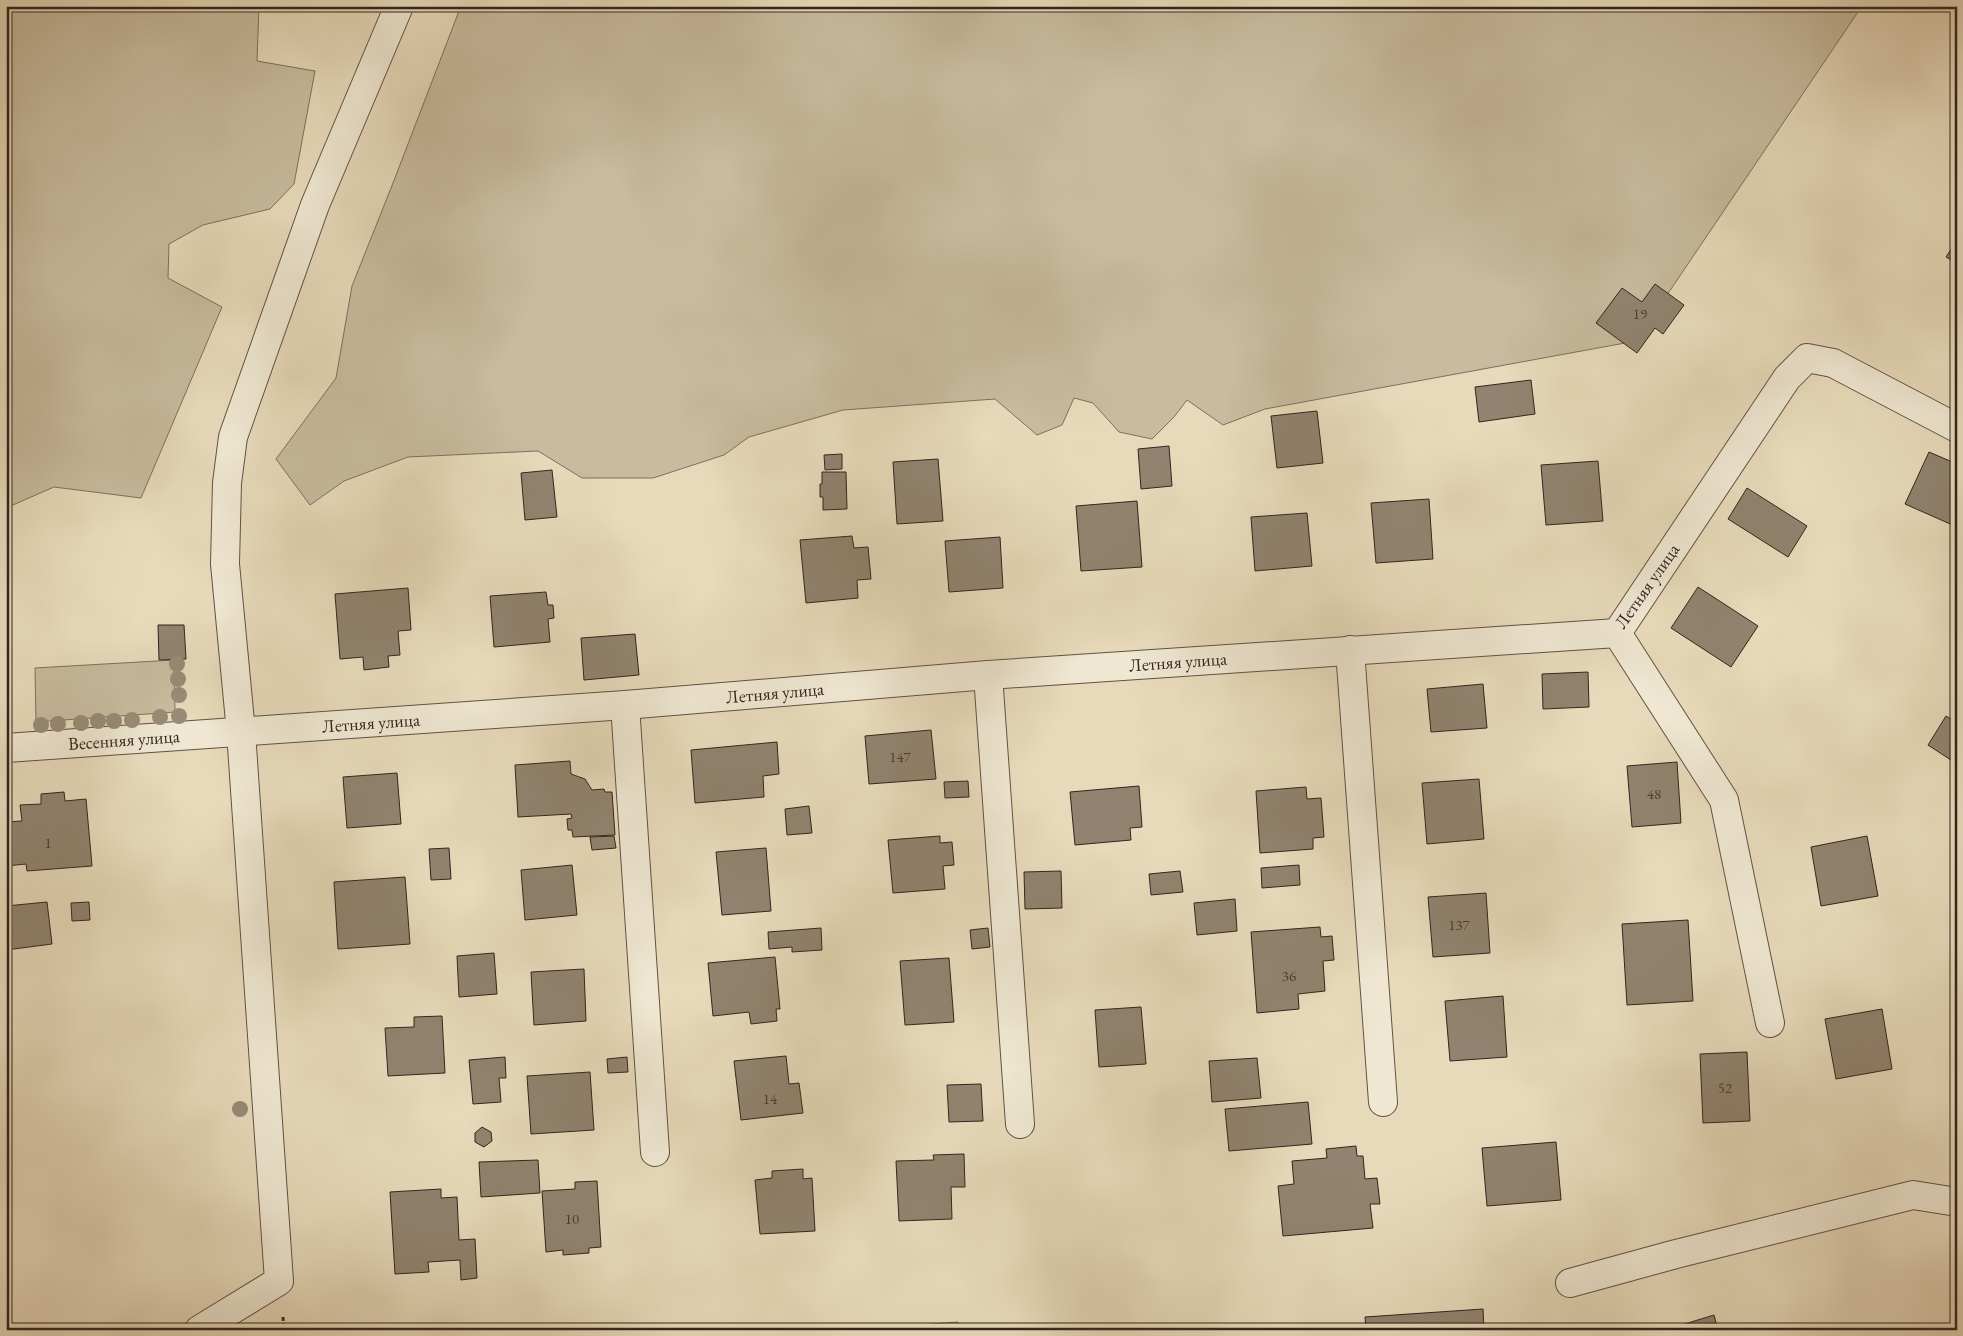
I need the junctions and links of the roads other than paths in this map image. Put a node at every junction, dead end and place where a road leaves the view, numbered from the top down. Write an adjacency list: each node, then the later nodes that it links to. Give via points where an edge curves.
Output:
1 (399, 6): 7 (street, via 315,205 233,437 227,483 225,564)
2 (1957, 428): 3 (street, Летняя улица, via 1834,364 1807,358 1787,378)
3 (1617, 633): 4 (street, Летняя улица); 9 (street, via 1724,800)
4 (1350, 650): 5 (street, Летняя улица); 10 (street)
5 (988, 675): 6 (street, Летняя улица); 11 (street)
6 (625, 705): 7 (street, Летняя улица); 12 (street)
7 (241, 732): 8 (street, Весенняя улица); 15 (street, via 279,1281)
8 (6, 748)
9 (1770, 1023)
10 (1383, 1102)
11 (1020, 1124)
12 (655, 1152)
13 (1957, 1202): 14 (street, via 1913,1195)
14 (1570, 1283)
15 (199, 1330)

